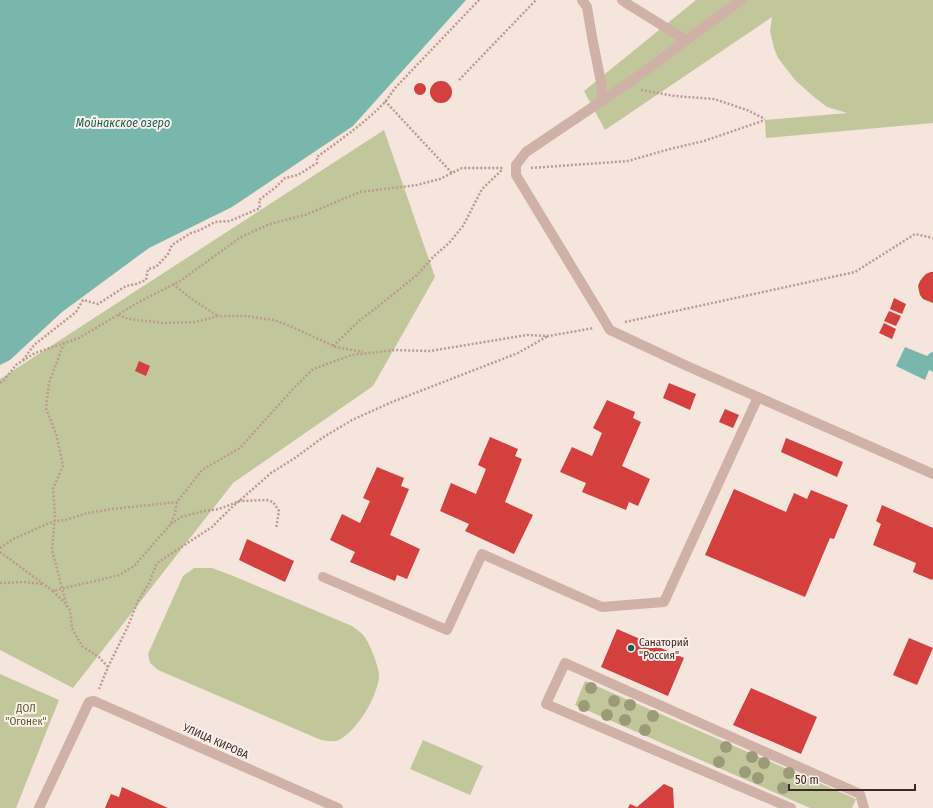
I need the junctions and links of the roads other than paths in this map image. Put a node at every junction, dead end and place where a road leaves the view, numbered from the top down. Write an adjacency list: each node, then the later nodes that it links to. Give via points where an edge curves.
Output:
1 (582, 0): 5 (street, via 587,7 601,82)
2 (622, 0): 4 (street)
3 (741, 0): 4 (street)
4 (686, 40): 5 (street)
5 (602, 101): 6 (street, via 526,152 516,165 516,175 610,330)
6 (758, 397): 7 (street); 8 (street, via 664,602 602,607 482,554 447,630)
7 (933, 474)
8 (323, 577)
9 (39, 808): 10 (street, УЛИЦА КИРОВА, via 90,704 106,705)
10 (338, 808)
11 (791, 808): 12 (street, via 546,704 565,663 860,794)
12 (864, 808)

